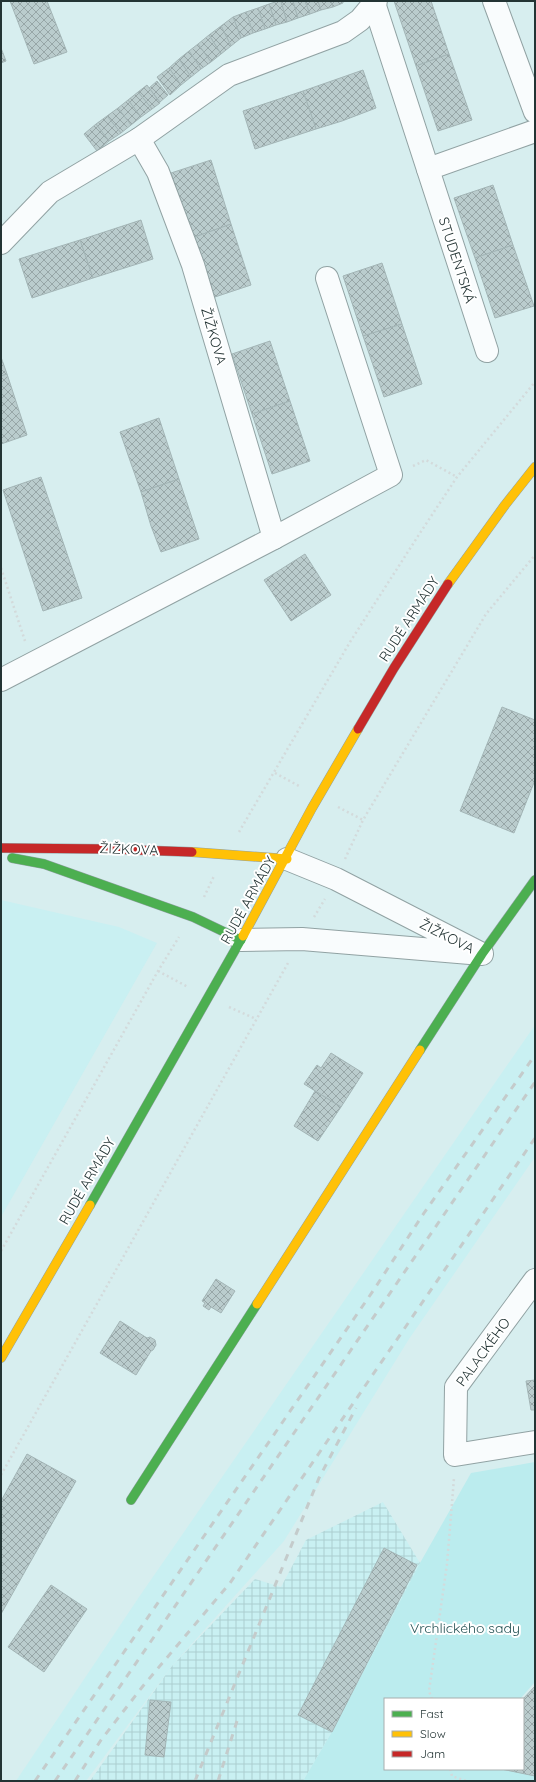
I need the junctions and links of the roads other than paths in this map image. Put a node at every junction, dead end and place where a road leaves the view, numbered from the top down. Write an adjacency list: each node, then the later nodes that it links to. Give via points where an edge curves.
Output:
1 (494, 1): 3 (street)
2 (375, 2): 5 (street, via 360,20 343,32 229,75); 6 (street, STUDENTSKÁ)
3 (535, 112)
4 (535, 131): 6 (street)
5 (140, 138): 7 (street, via 50,192); 11 (street, ŽIŽKOVA, via 158,172 193,265)
6 (428, 169): 9 (street, STUDENTSKÁ)
7 (1, 243)
8 (327, 278): 11 (street, via 391,475)
9 (487, 351)
10 (535, 467): 15 (street, RUDÉ ARMÁDY, via 501,508 430,609 318,796)
11 (274, 538): 12 (street)
12 (1, 680)
13 (1, 848): 15 (street, ŽIŽKOVA, via 109,848 227,853)
14 (1, 856): 17 (street, ŽIŽKOVA, via 44,864 192,917)
15 (287, 859): 17 (street, RUDÉ ARMÁDY); 18 (street, ŽIŽKOVA, via 336,878)
16 (535, 880): 18 (street)
17 (241, 940): 18 (street, ŽIŽKOVA, via 302,939); 20 (street, RUDÉ ARMÁDY)
18 (482, 954): 22 (street)
19 (535, 1280): 21 (street, PALACKÉHO, via 456,1387 455,1455)
20 (1, 1358)
21 (535, 1442)
22 (131, 1500)

